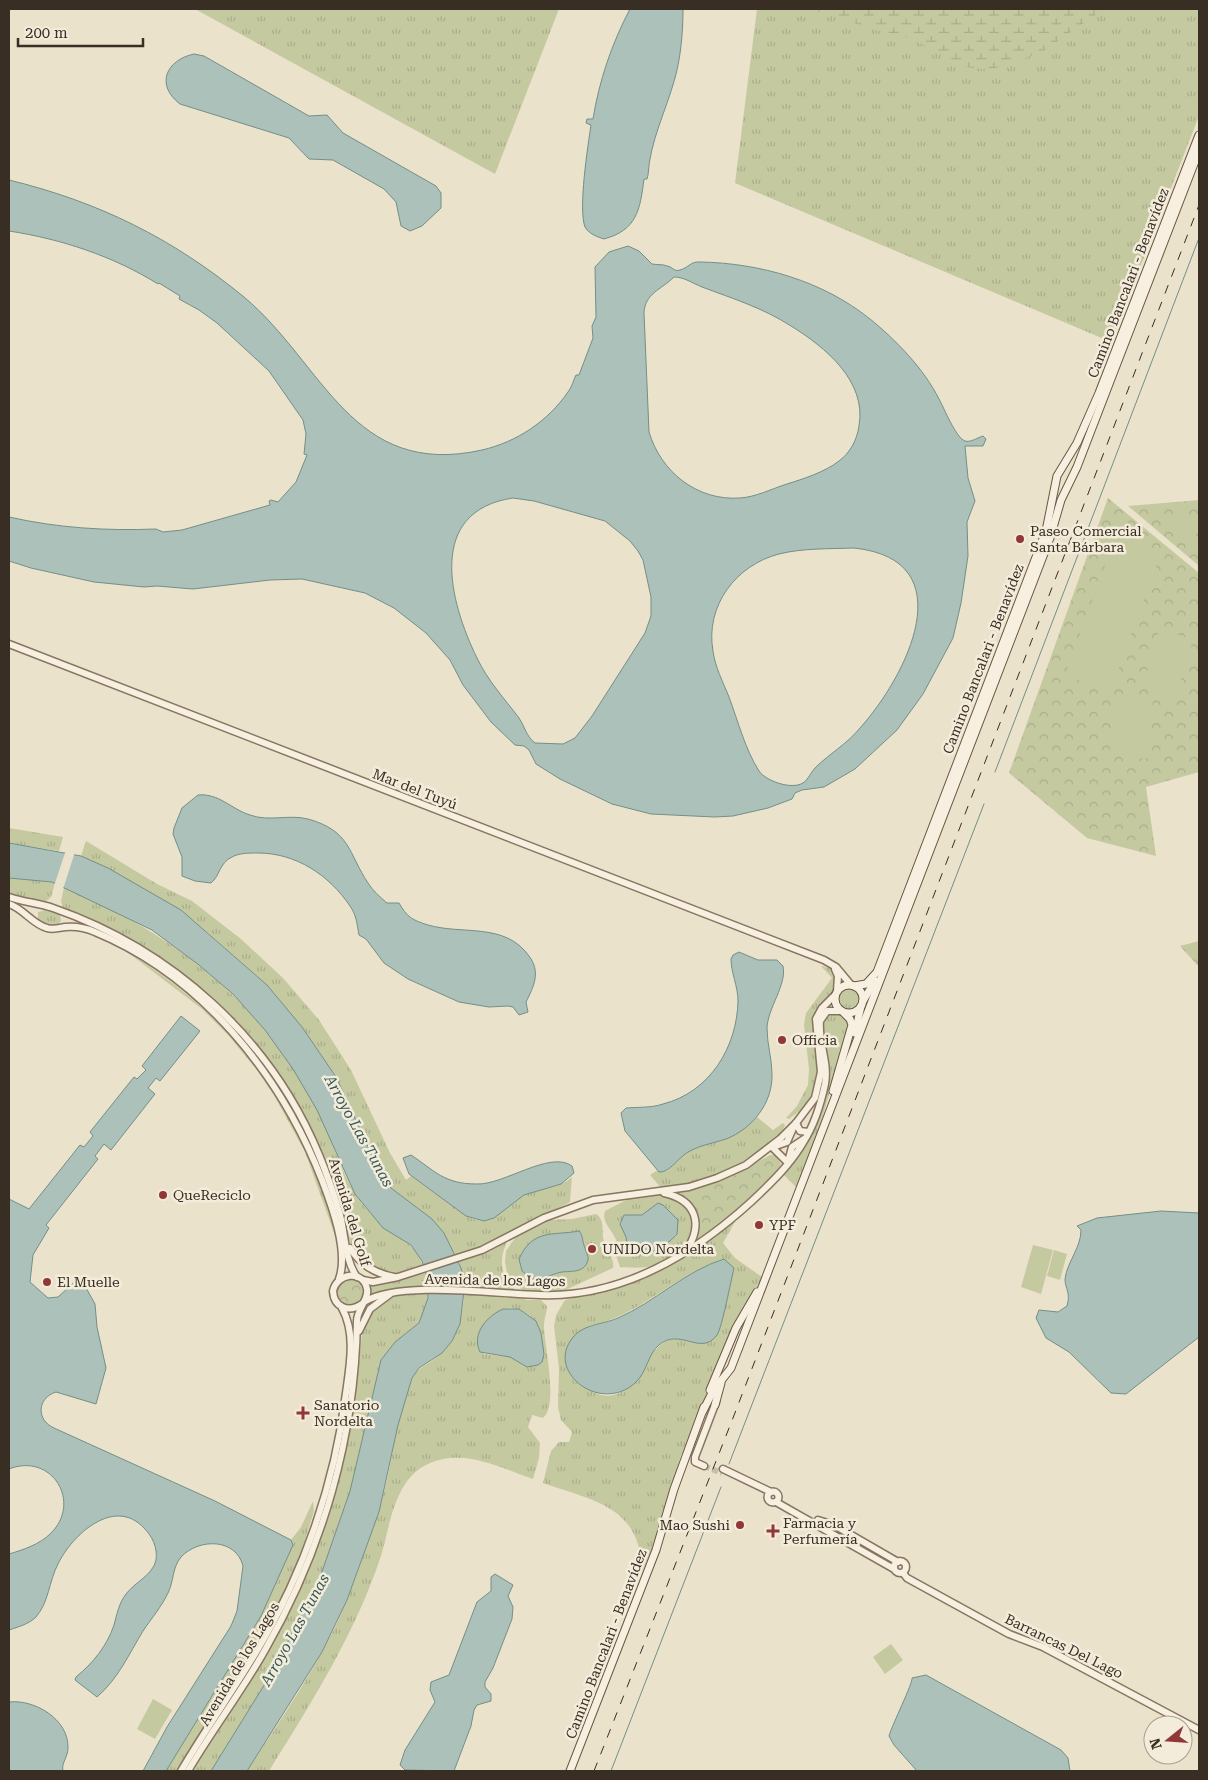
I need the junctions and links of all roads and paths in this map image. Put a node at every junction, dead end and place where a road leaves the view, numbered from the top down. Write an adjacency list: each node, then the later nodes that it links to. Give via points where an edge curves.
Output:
1 (1199, 135): 3 (main road, Camino Bancalari - Benavídez, via 1099,393 1077,444)
2 (1199, 151): 4 (main road, Camino Bancalari - Benavídez)
3 (1064, 464): 4 (main road, via 1072,467); 5 (main road, Camino Bancalari - Benavídez)
4 (1074, 472): 6 (main road, Camino Bancalari - Benavídez)
5 (1055, 482): 6 (main road, via 1061,486); 12 (main road, Camino Bancalari - Benavídez, via 1050,517 1042,542 876,972 866,984)
6 (1069, 484): 11 (main road, Camino Bancalari - Benavídez)
7 (9, 644): 10 (street, Mar del Tuyú)
8 (9, 897): 24 (street, Avenida del Golf, via 52,907 130,942 186,980 230,1020 273,1072 304,1124 335,1199)
9 (9, 904): 28 (street, Avenida del Golf, via 45,928 88,930 141,957 196,996 246,1047 280,1094 315,1162 341,1245 343,1264)
10 (812, 957): 12 (street, via 836,967); 13 (street, via 835,970 838,979)
11 (886, 962): 14 (main road, Camino Bancalari - Benavídez); 16 (main road, Camino Bancalari - Benavídez)
12 (852, 986): 13 (main road, via 842,987); 14 (main road, via 862,993)
13 (836, 993): 15 (main road, via 835,1004); 17 (street, Avenida de los Lagos, via 816,1019 820,1082 815,1098)
14 (862, 1005): 15 (main road, via 855,1012); 16 (main road, Camino Bancalari - Benavídez)
15 (842, 1012): 18 (street, Avenida de los Lagos, via 827,1011 820,1021 826,1075); 20 (main road, Camino Bancalari - Benavídez, via 851,1021 852,1028)
16 (832, 1105): 20 (main road, Camino Bancalari - Benavídez)
17 (797, 1122): 18 (street, via 807,1118); 19 (street, via 800,1131); 21 (street, Avenida de los Lagos)
18 (812, 1124): 19 (street, Avenida de los Lagos)
19 (807, 1135): 22 (street, Avenida de los Lagos)
20 (818, 1142): 26 (main road, Camino Bancalari - Benavídez)
21 (772, 1147): 22 (street); 23 (street, Avenida de los Lagos, via 733,1172)
22 (788, 1163): 25 (street, Avenida de los Lagos, via 739,1212)
23 (660, 1192): 25 (street, via 681,1199 694,1216 696,1230); 27 (street, Avenida de los Lagos, via 601,1198 570,1207 495,1245)
24 (347, 1243): 27 (street, via 370,1269); 29 (street, Avenida del Golf, via 353,1271)
25 (684, 1254): 30 (street, Avenida de los Lagos, via 639,1277 583,1292 542,1295)
26 (774, 1256): 34 (main road, Camino Bancalari - Benavídez); 35 (main road, Camino Bancalari - Benavídez)
27 (398, 1277): 29 (street, Avenida de los Lagos, via 374,1282)
28 (339, 1278): 29 (street, via 348,1275); 32 (street, via 333,1295)
29 (360, 1278): 31 (street, via 367,1290)
30 (396, 1291): 31 (street, Avenida de los Lagos); 33 (street, via 370,1309 362,1321)
31 (363, 1303): 32 (street, via 351,1309); 33 (street, Avenida de los Lagos, via 357,1317)
32 (342, 1308): 47 (street, Avenida de los Lagos, via 350,1330 348,1378 337,1443 318,1516 278,1612)
33 (357, 1339): 47 (street, Avenida de los Lagos, via 354,1384 334,1485 296,1592 264,1652)
34 (731, 1339): 36 (main road); 38 (main road, Camino Bancalari - Benavídez)
35 (731, 1368): 36 (main road, Camino Bancalari - Benavídez); 37 (street)
36 (722, 1379): 37 (main road); 38 (main road, Camino Bancalari - Benavídez)
37 (714, 1405): 39 (street, via 699,1457)
38 (703, 1411): 48 (main road, Camino Bancalari - Benavídez, via 656,1550)
39 (705, 1464)
40 (723, 1471): 41 (street)
41 (769, 1494): 42 (street, via 771,1502); 42 (street, via 776,1492)
42 (777, 1500): 43 (street); 44 (street)
43 (898, 1562): 44 (street); 45 (street, via 904,1563)
44 (894, 1569): 45 (street, via 897,1573)
45 (905, 1571): 46 (street, Barrancas Del Lago, via 918,1583 1009,1634 1043,1647)
46 (1199, 1730)
47 (183, 1771)
48 (570, 1771)

